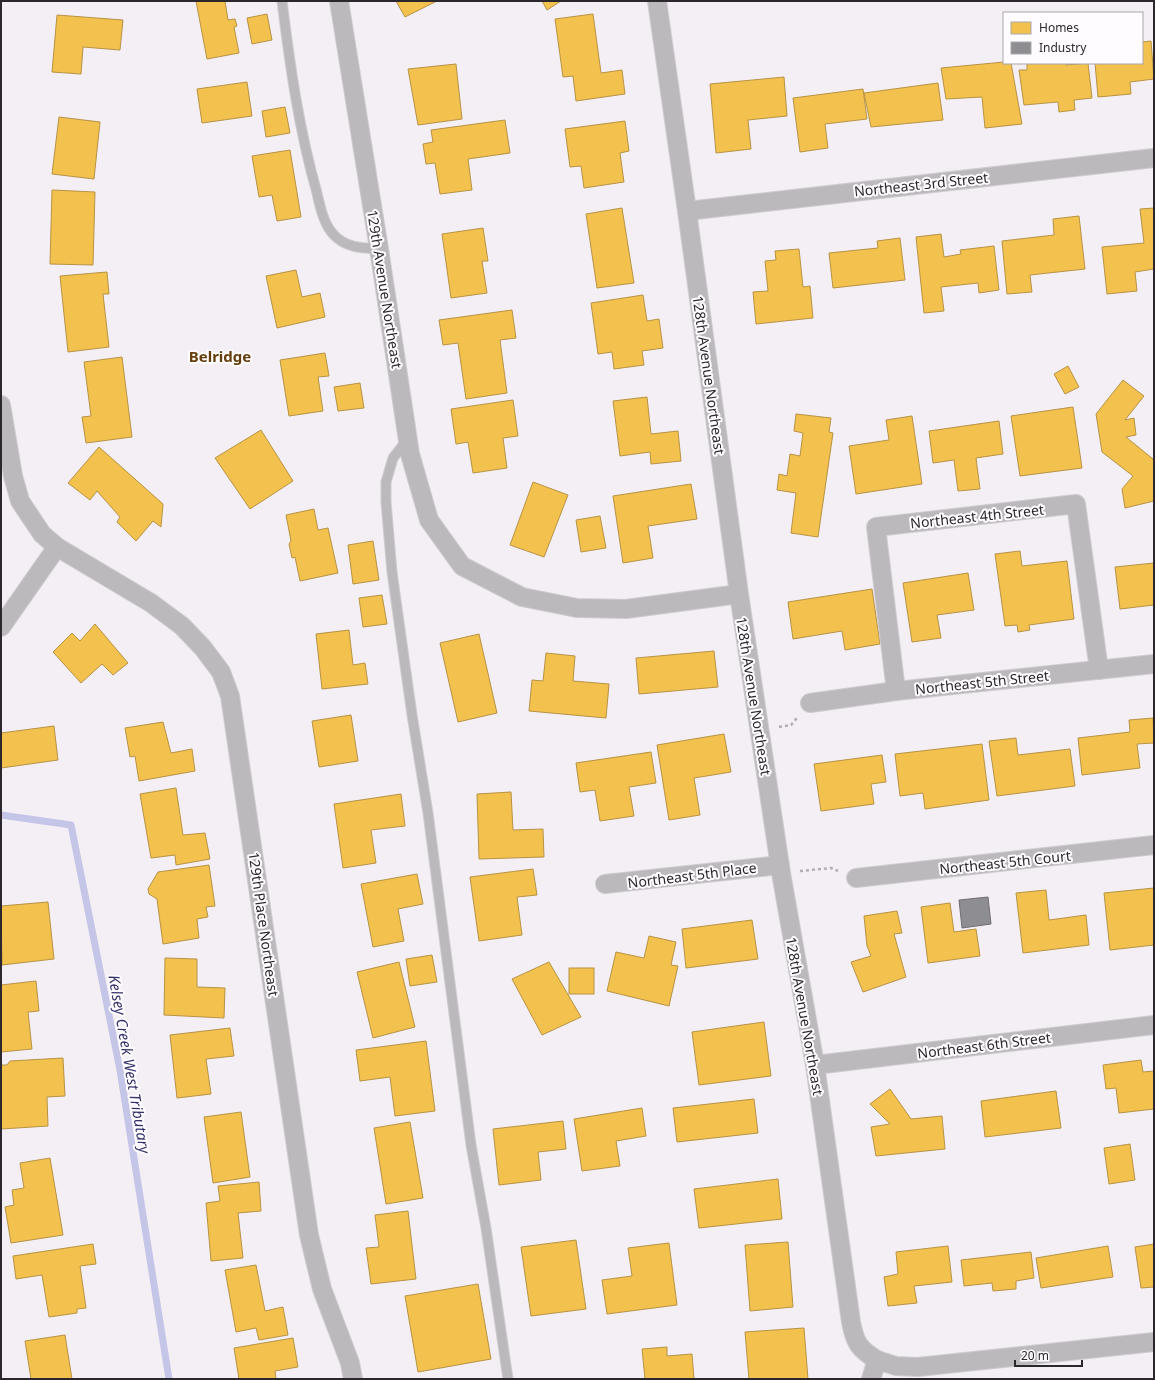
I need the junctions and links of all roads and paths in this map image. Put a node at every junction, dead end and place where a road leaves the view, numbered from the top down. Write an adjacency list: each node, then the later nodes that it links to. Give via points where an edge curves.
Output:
1 (282, 1): 6 (lane, via 297,106 310,169 325,222 333,235 346,244)
2 (339, 1): 6 (street, 129th Avenue Northeast)
3 (657, 1): 5 (street, 128th Avenue Northeast)
4 (1154, 158): 5 (street, Northeast 3rd Street)
5 (687, 210): 10 (street, 128th Avenue Northeast)
6 (379, 249): 8 (street, 129th Avenue Northeast)
7 (1, 405): 9 (street, 129th Place Northeast, via 13,476 20,501 42,534)
8 (408, 440): 10 (street, 129th Avenue Northeast, via 429,520 462,566 522,597 577,608 626,609); 27 (lane, via 393,458 386,482 392,572 428,813 471,1145)
9 (57, 547): 11 (street); 26 (street, 129th Place Northeast, via 151,603 182,626 221,672 230,696 309,1235 322,1289 350,1363)
10 (739, 594): 16 (street, 128th Avenue Northeast)
11 (1, 627)
12 (1154, 664): 13 (street, Northeast 5th Street)
13 (1099, 670): 14 (street, Northeast 5th Street); 14 (street, Northeast 4th Street, via 1076,504 876,527)
14 (896, 692): 15 (street, Northeast 5th Street)
15 (810, 703): 16 (path, via 792,725)
16 (759, 729): 18 (street, 128th Avenue Northeast)
17 (1154, 846): 20 (street, Northeast 5th Court)
18 (780, 865): 21 (street, Northeast 5th Place); 23 (street, 128th Avenue Northeast)
19 (799, 871): 20 (path, via 831,868)
20 (856, 878)
21 (605, 884)
22 (1154, 1025): 23 (street, Northeast 6th Street)
23 (815, 1065): 25 (street, 128th Avenue Northeast, via 851,1322 855,1340 863,1351)
24 (1154, 1342): 25 (street, 128th Avenue Northeast, via 918,1367 896,1366)
25 (877, 1360): 28 (street)
26 (353, 1379)
27 (508, 1379)
28 (871, 1379)

